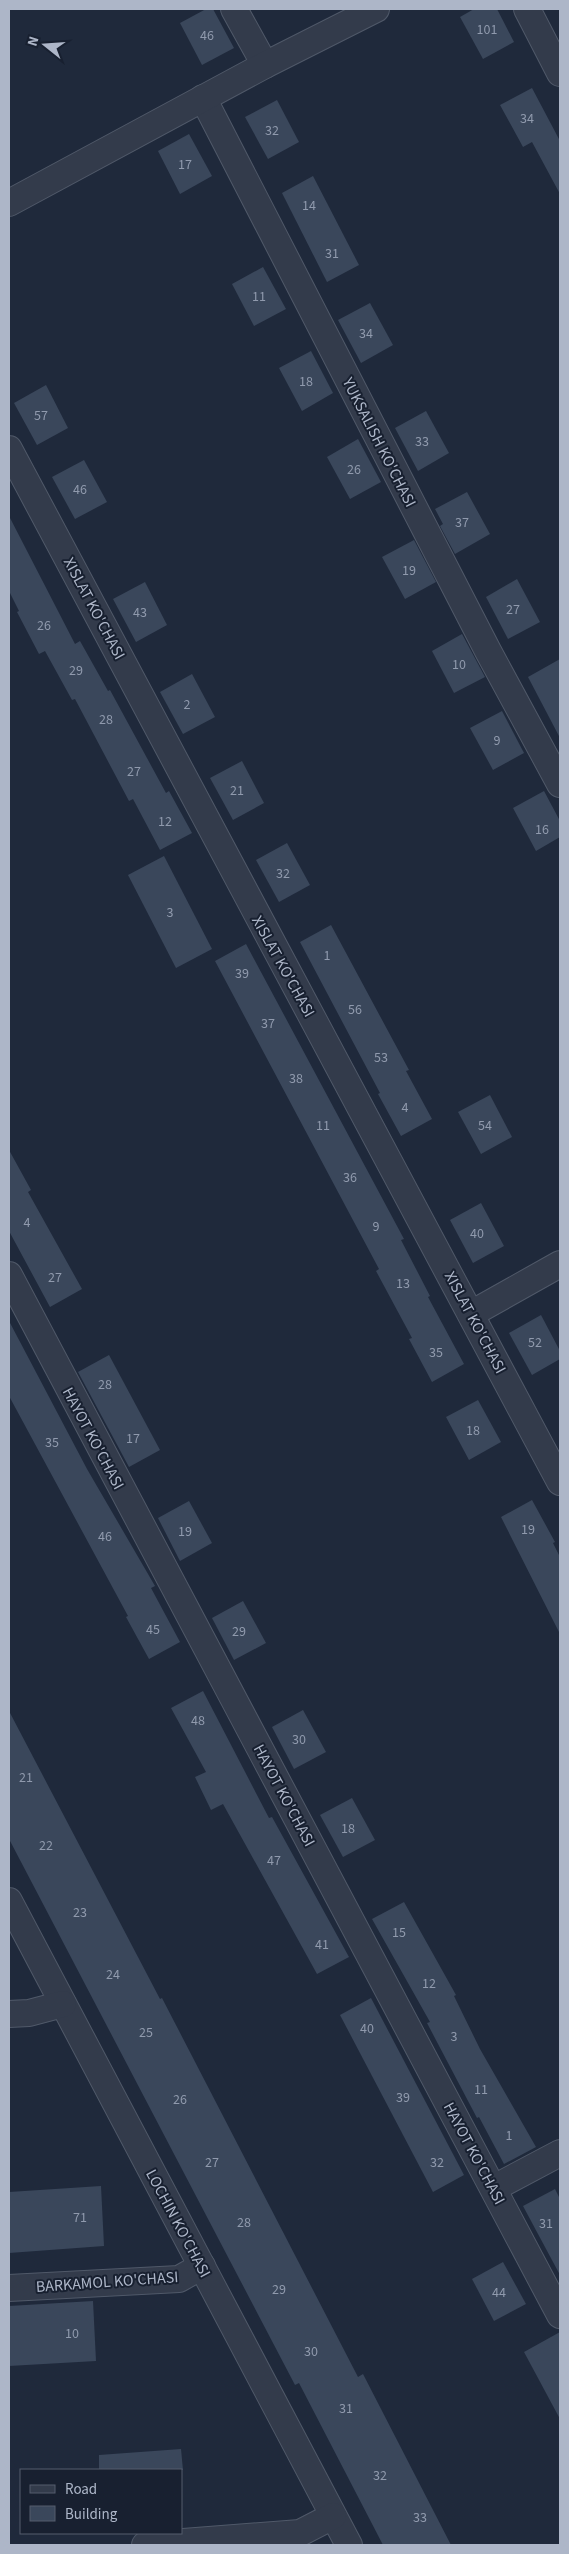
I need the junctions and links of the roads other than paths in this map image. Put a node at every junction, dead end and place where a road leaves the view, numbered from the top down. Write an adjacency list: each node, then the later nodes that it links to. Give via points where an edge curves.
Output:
1 (234, 9): 4 (street)
2 (376, 9): 4 (street)
3 (526, 9): 5 (street)
4 (265, 65): 6 (street)
5 (560, 73)
6 (203, 98): 7 (street); 9 (street, YUKSALISH KO'CHASI, via 483,643)
7 (9, 203)
8 (9, 448): 12 (street, XISLAT KO'CHASI)
9 (560, 784)
10 (560, 1264): 12 (street)
11 (9, 1275): 18 (street, HAYOT KO'CHASI)
12 (471, 1314): 13 (street, XISLAT KO'CHASI)
13 (560, 1482)
14 (9, 1901): 15 (street, LOCHIN KO'CHASI)
15 (63, 2004): 16 (street); 19 (street, LOCHIN KO'CHASI)
16 (9, 2014)
17 (560, 2153): 18 (street)
18 (494, 2188): 21 (street, HAYOT KO'CHASI)
19 (202, 2266): 20 (street, BARKAMOL KO'CHASI, via 179,2279); 22 (street, LOCHIN KO'CHASI)
20 (9, 2288)
21 (560, 2315)
22 (333, 2516): 23 (street, via 300,2533); 24 (street, LOCHIN KO'CHASI)
23 (146, 2545)
24 (349, 2545)

